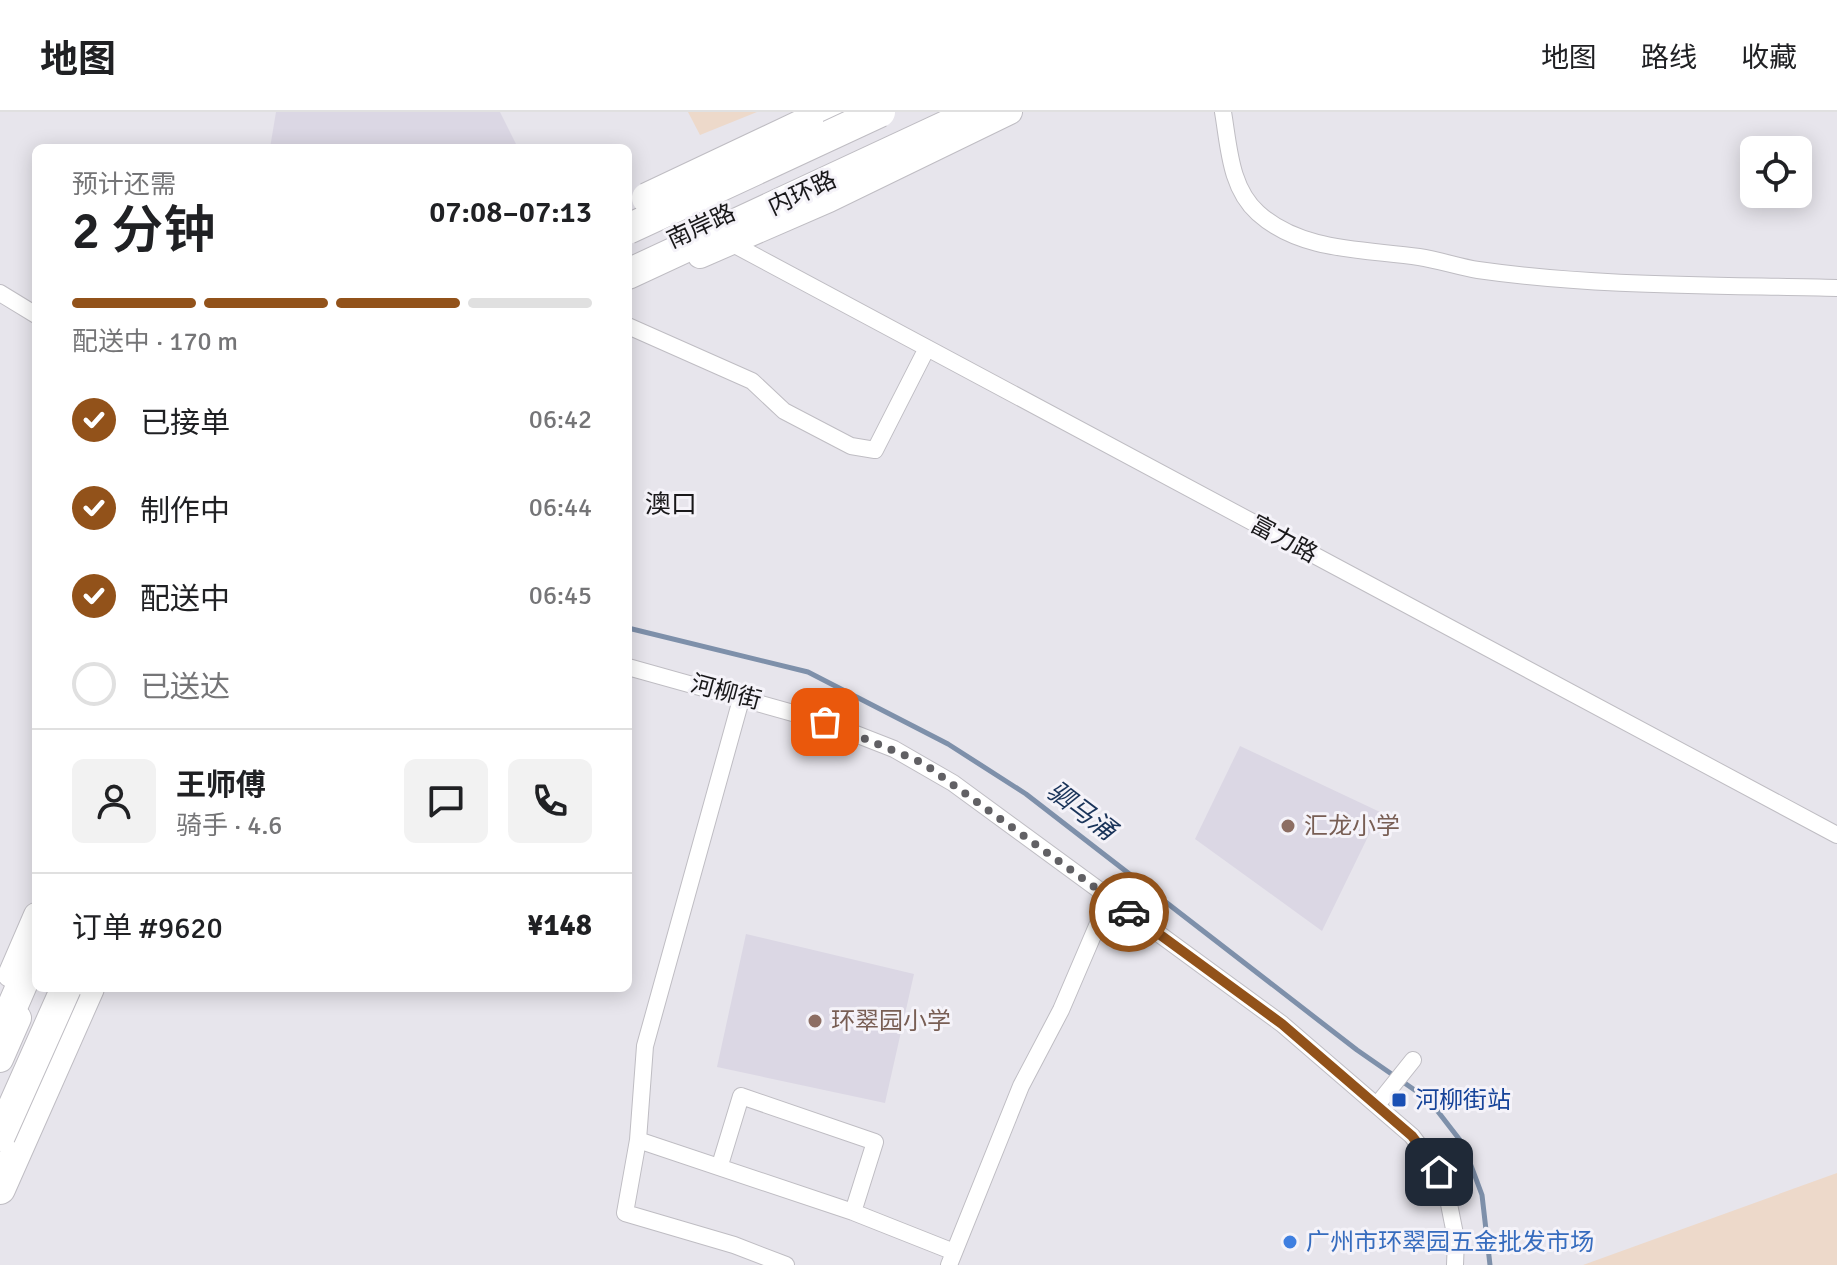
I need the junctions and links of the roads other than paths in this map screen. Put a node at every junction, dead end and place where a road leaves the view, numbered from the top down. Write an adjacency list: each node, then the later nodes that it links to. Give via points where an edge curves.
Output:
1 (808, 112): 10 (main road)
2 (829, 112): 15 (highway, bridge)
3 (859, 112): 11 (street)
4 (880, 112): 17 (highway, 内环路, bridge)
5 (897, 112): 12 (main road, 南岸路)
6 (948, 112): 20 (main road, 南岸路)
7 (976, 112): 21 (highway, 内环路)
8 (1010, 112): 19 (main road)
9 (1223, 112): 23 (street, via 1234,172 1247,202 1279,229 1317,243 1442,260 1476,270 1625,283)
10 (749, 140): 11 (street); 13 (main road)
11 (799, 140): 12 (street)
12 (769, 171): 18 (main road, 南岸路)
13 (657, 184): 14 (main road); 16 (main road)
14 (632, 196)
15 (632, 206)
16 (632, 225)
17 (632, 230)
18 (632, 230)
19 (731, 243): 22 (main road); 27 (street, 富力路)
20 (632, 258)
21 (632, 272)
22 (632, 285)
23 (1837, 288)
24 (0, 293): 25 (street)
25 (32, 313)
26 (632, 328): 27 (street, via 752,381 784,411 851,446 875,450)
27 (927, 348): 30 (street, 富力路)
28 (632, 668): 29 (street, 河柳街)
29 (742, 696): 31 (street, 河柳街, via 825,722 923,763); 46 (street, via 645,1046)
30 (1837, 835)
31 (1109, 898): 43 (street, 河柳街, via 1282,1024); 51 (street, via 1061,1010 1021,1086)
32 (32, 924): 39 (main road)
33 (32, 961): 40 (highway)
34 (32, 987): 41 (main road)
35 (68, 992): 44 (main road, via 33,1031)
36 (69, 992): 45 (highway, bridge)
37 (69, 992): 47 (main road)
38 (69, 992): 49 (highway)
39 (0, 998)
40 (0, 1035)
41 (0, 1059)
42 (1413, 1060): 43 (street)
43 (1377, 1105): 53 (street, 河柳街, via 1412,1136 1439,1172 1452,1217)
44 (0, 1106)
45 (0, 1136)
46 (638, 1140): 48 (street); 52 (street, via 625,1213)
47 (0, 1157)
48 (720, 1165): 50 (street); 50 (street, via 741,1096 875,1142)
49 (0, 1189)
50 (853, 1212): 51 (street)
51 (952, 1258)
52 (786, 1265)
53 (1455, 1265)

